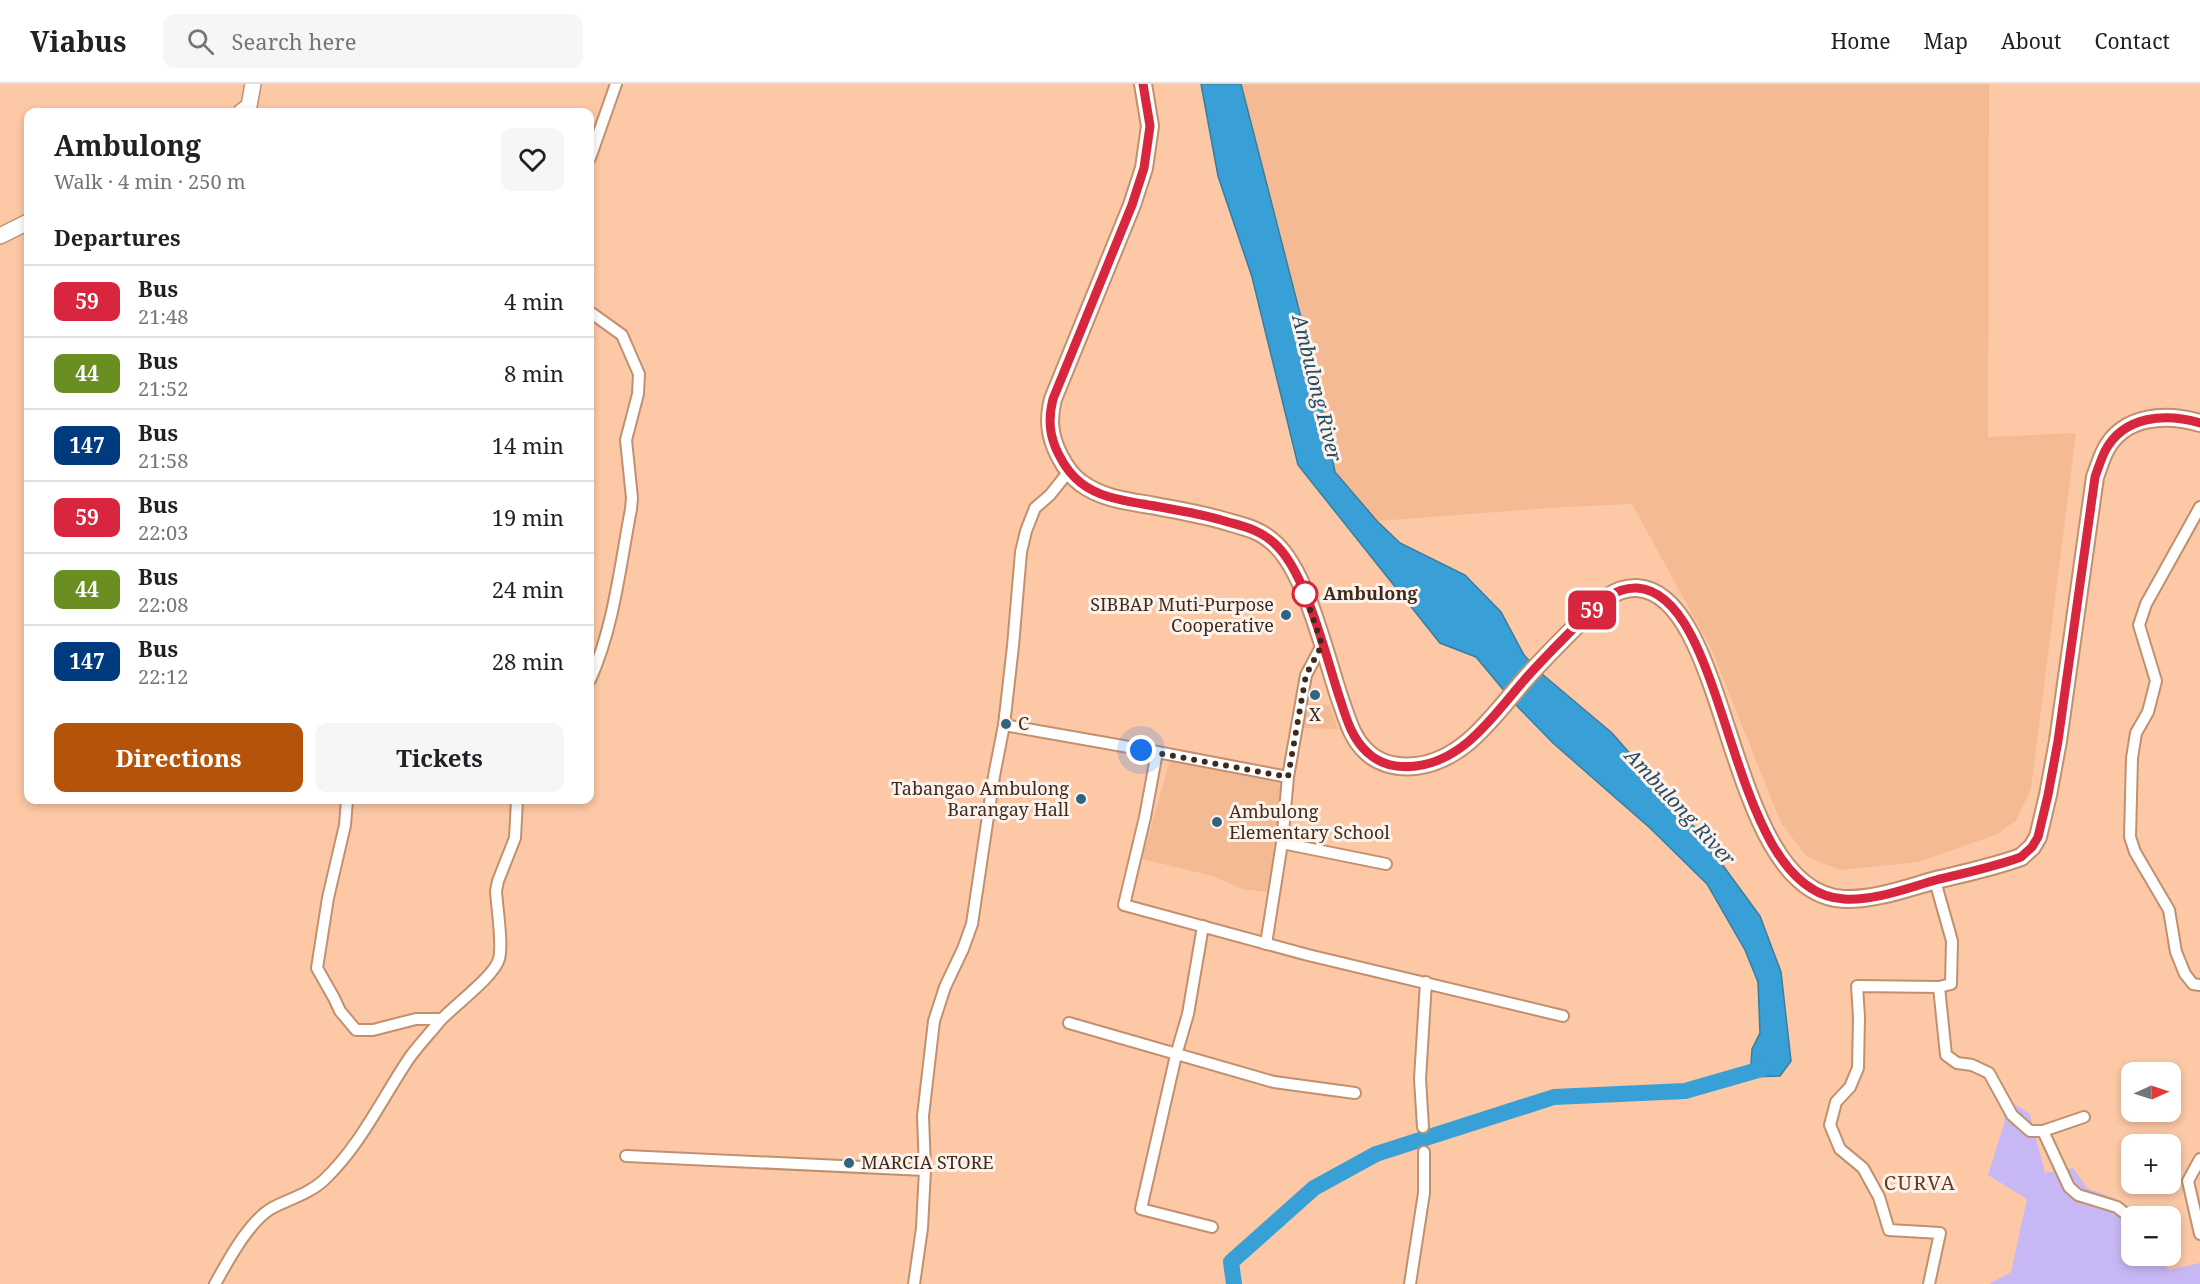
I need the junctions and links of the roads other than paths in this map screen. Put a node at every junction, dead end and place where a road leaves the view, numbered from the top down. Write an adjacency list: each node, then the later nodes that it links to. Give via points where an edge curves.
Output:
1 (253, 84): 4 (street)
2 (616, 84): 5 (street)
3 (1143, 84): 10 (main road, via 1150,126 1144,168 1050,411 1052,441)
4 (246, 108)
5 (594, 147)
6 (24, 224): 7 (street)
7 (0, 236)
8 (594, 315): 13 (street, via 621,335 639,374 626,440 631,509 610,617)
9 (2200, 423): 21 (main road, via 2180,417 2145,419 2128,427 2105,450 2095,477 2058,741 2038,837 2021,857)
10 (1069, 471): 12 (main road, via 1078,482 1107,497 1212,517 1257,530 1286,554 1294,568); 14 (street, via 1035,508 1026,531)
11 (2200, 507): 25 (street, via 2146,604 2139,626 2156,681 2148,712 2136,733 2130,837 2169,910 2176,952 2185,974 2193,984)
12 (1322, 645): 16 (street, via 1306,675); 21 (main road, via 1354,735 1365,750 1379,761 1414,766 1453,754 1474,737 1596,605 1624,590 1654,592 1678,611 1693,637 1746,785 1769,839 1790,870 1814,891 1842,899 1888,894)
13 (594, 670)
14 (1004, 725): 15 (street); 38 (street, via 972,924 934,1021 923,1116)
15 (1157, 752): 16 (street); 22 (street, via 1124,905)
16 (1288, 777): 19 (street)
17 (347, 804): 28 (street, via 318,952 318,972 356,1030 373,1030 416,1019)
18 (517, 804): 28 (street, via 515,838 496,891 499,959 495,968)
19 (1282, 843): 20 (street); 23 (street)
20 (1386, 864)
21 (1935, 880): 26 (street, via 1952,941 1951,984)
22 (1203, 926): 23 (street); 30 (street, via 1188,1014)
23 (1266, 944): 24 (street)
24 (1426, 982): 27 (street); 33 (street, via 1420,1079)
25 (2200, 985)
26 (1939, 987): 34 (street, via 1946,1055 1989,1073 2020,1124 2030,1131); 45 (street, via 1857,986 1858,1068 1850,1088 1836,1102 1830,1125 1840,1149 1863,1168 1879,1197 1889,1230 1940,1233)
27 (1563, 1016)
28 (441, 1019): 42 (street, via 411,1056 339,1164 314,1187 258,1219)
29 (1069, 1023): 30 (street)
30 (1176, 1055): 31 (street, via 1274,1082); 40 (street, via 1141,1209)
31 (1355, 1093)
32 (2084, 1117): 34 (street)
33 (1424, 1127)
34 (2043, 1131): 39 (street, via 2069,1187 2078,1195)
35 (1424, 1152): 44 (street, via 1424,1193)
36 (626, 1156): 38 (street)
37 (2200, 1159): 41 (street, via 2188,1181)
38 (925, 1170): 43 (street)
39 (2121, 1210)
40 (1212, 1227)
41 (2200, 1234)
42 (215, 1284)
43 (914, 1284)
44 (1410, 1284)
45 (1929, 1284)

